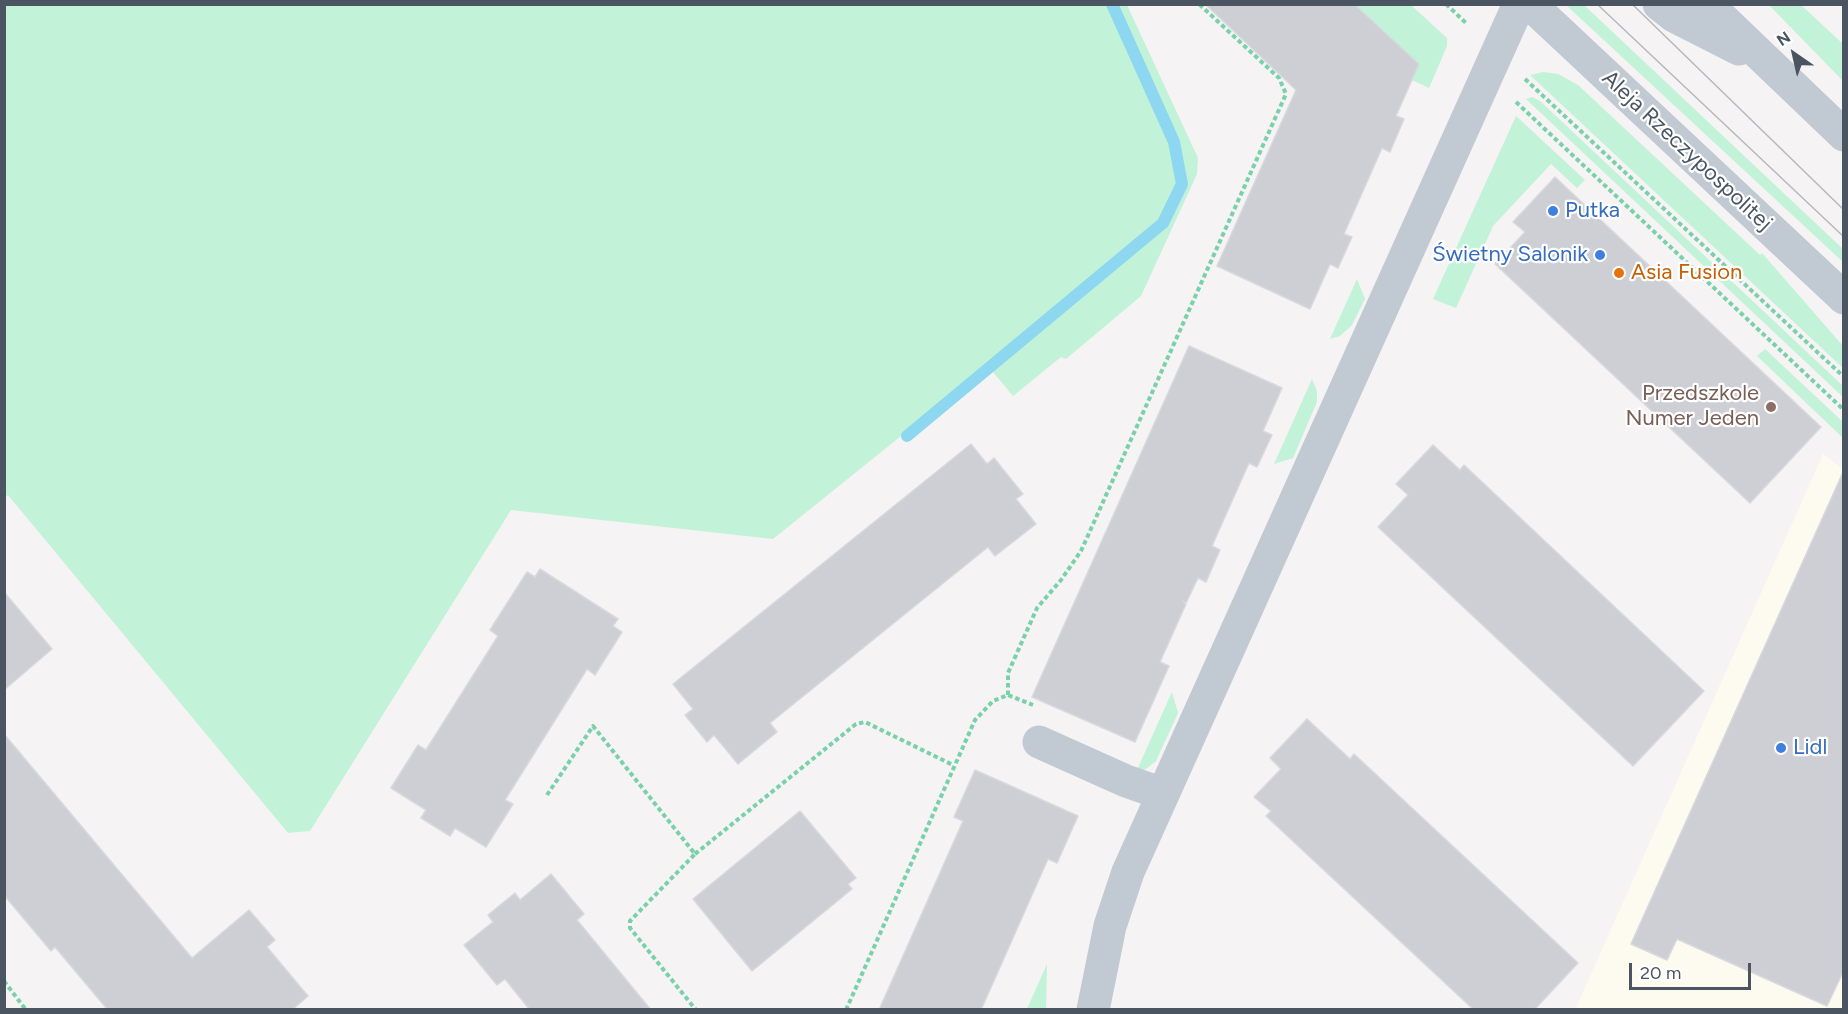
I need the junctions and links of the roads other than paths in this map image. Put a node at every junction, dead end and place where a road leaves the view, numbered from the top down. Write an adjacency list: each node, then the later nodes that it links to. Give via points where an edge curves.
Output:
1 (1520, 4): 9 (street)
2 (1530, 4): 7 (street, Aleja Rzeczypospolitej)
3 (1659, 4): 5 (street, via 1674,16)
4 (1707, 4): 5 (street)
5 (1768, 63): 6 (street)
6 (1844, 135)
7 (1844, 298)
8 (1039, 742): 9 (street)
9 (1164, 794): 10 (street, via 1128,872 1110,926)
10 (1093, 1010)

